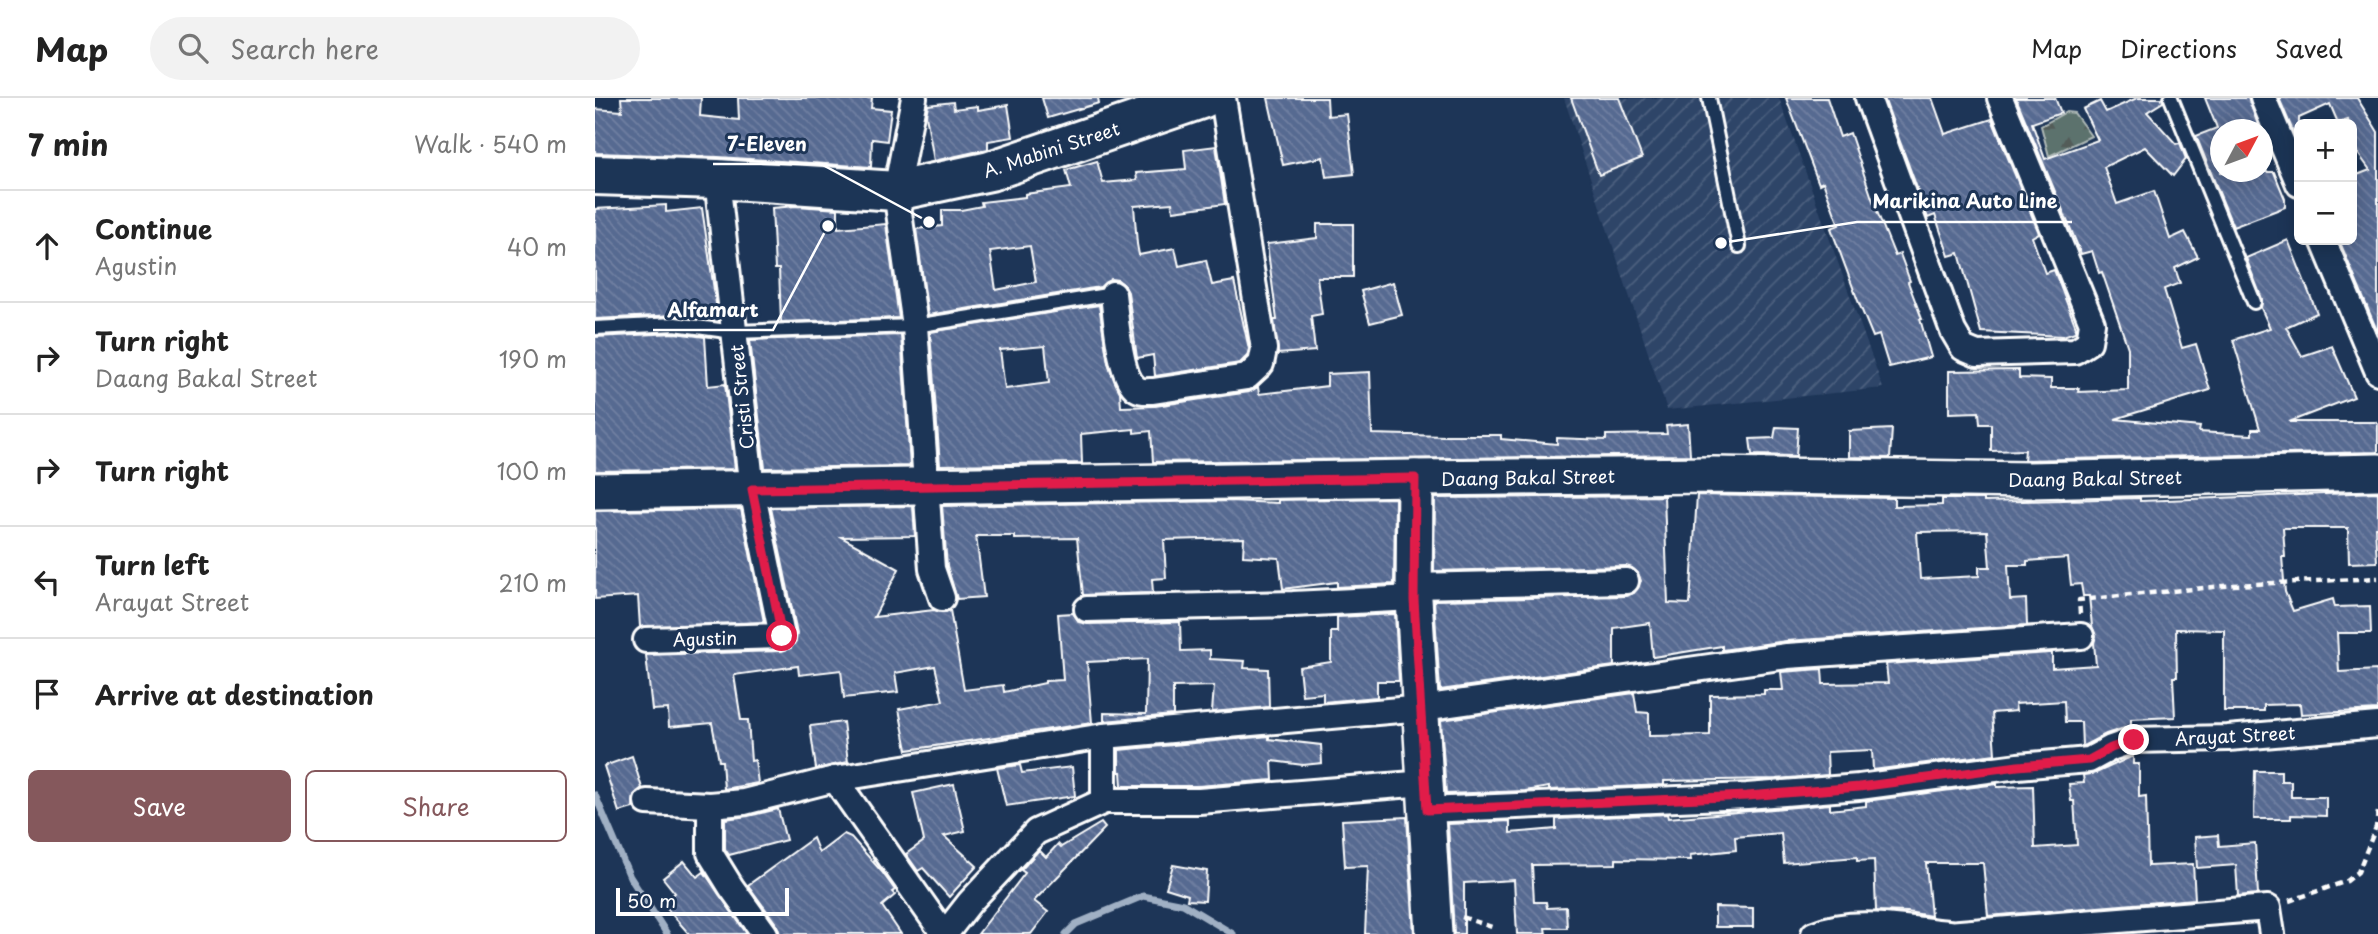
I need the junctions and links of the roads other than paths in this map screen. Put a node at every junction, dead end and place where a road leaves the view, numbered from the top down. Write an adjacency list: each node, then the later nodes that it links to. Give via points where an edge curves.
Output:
1 (914, 98): 12 (street)
2 (1205, 98): 12 (main road, A. Mabini Street, via 990,172)
3 (1223, 98): 15 (street, via 1265,349 1261,364 1247,377 1153,391 1136,388 1125,372)
4 (1709, 98): 14 (lane)
5 (1868, 98): 6 (street, via 1963,348 1977,354 2075,351 2089,342 2092,323)
6 (2000, 98)
7 (2171, 98): 16 (lane)
8 (2263, 98): 11 (street)
9 (595, 175): 10 (main road, A. Mabini Street)
10 (717, 179): 12 (main road, A. Mabini Street); 19 (street, Cristi Street)
11 (2298, 182)
12 (896, 191): 17 (street)
13 (2325, 245): 20 (street)
14 (1739, 246)
15 (1113, 295): 17 (lane)
16 (2253, 302)
17 (915, 326): 19 (lane); 23 (street)
18 (595, 328): 19 (lane, via 675,324)
19 (734, 331): 24 (street, Cristi Street)
20 (2378, 372)
21 (2378, 472): 22 (street, Daang Bakal Street, via 2029,480 1714,475)
22 (1415, 478): 23 (street, Daang Bakal Street); 27 (street)
23 (924, 486): 24 (street, Daang Bakal Street); 28 (street, via 932,569)
24 (752, 489): 25 (street, Daang Bakal Street); 31 (street, Agustin, via 782,636)
25 (595, 491)
26 (1626, 581): 27 (street)
27 (1414, 592): 29 (street, via 1293,604); 32 (street)
28 (942, 598)
29 (1087, 609)
30 (2081, 636): 32 (street, via 1787,656)
31 (646, 640)
32 (1422, 708): 34 (street); 36 (street)
33 (2378, 725): 36 (street, Arayat Street, via 2134,740 2089,760 1747,796)
34 (1104, 736): 35 (street); 37 (street)
35 (835, 779): 39 (street, via 744,802); 42 (street)
36 (1426, 797): 37 (street, Arayat Street); 43 (street)
37 (1104, 801): 42 (street, via 1036,832)
38 (647, 802): 39 (street)
39 (709, 805): 41 (street, via 710,853)
40 (2126, 928): 45 (street); 46 (street, via 2268,908)
41 (765, 934)
42 (944, 934)
43 (1434, 934)
44 (1814, 934): 45 (street, via 1857,925)
45 (1948, 934)
46 (2272, 934)

